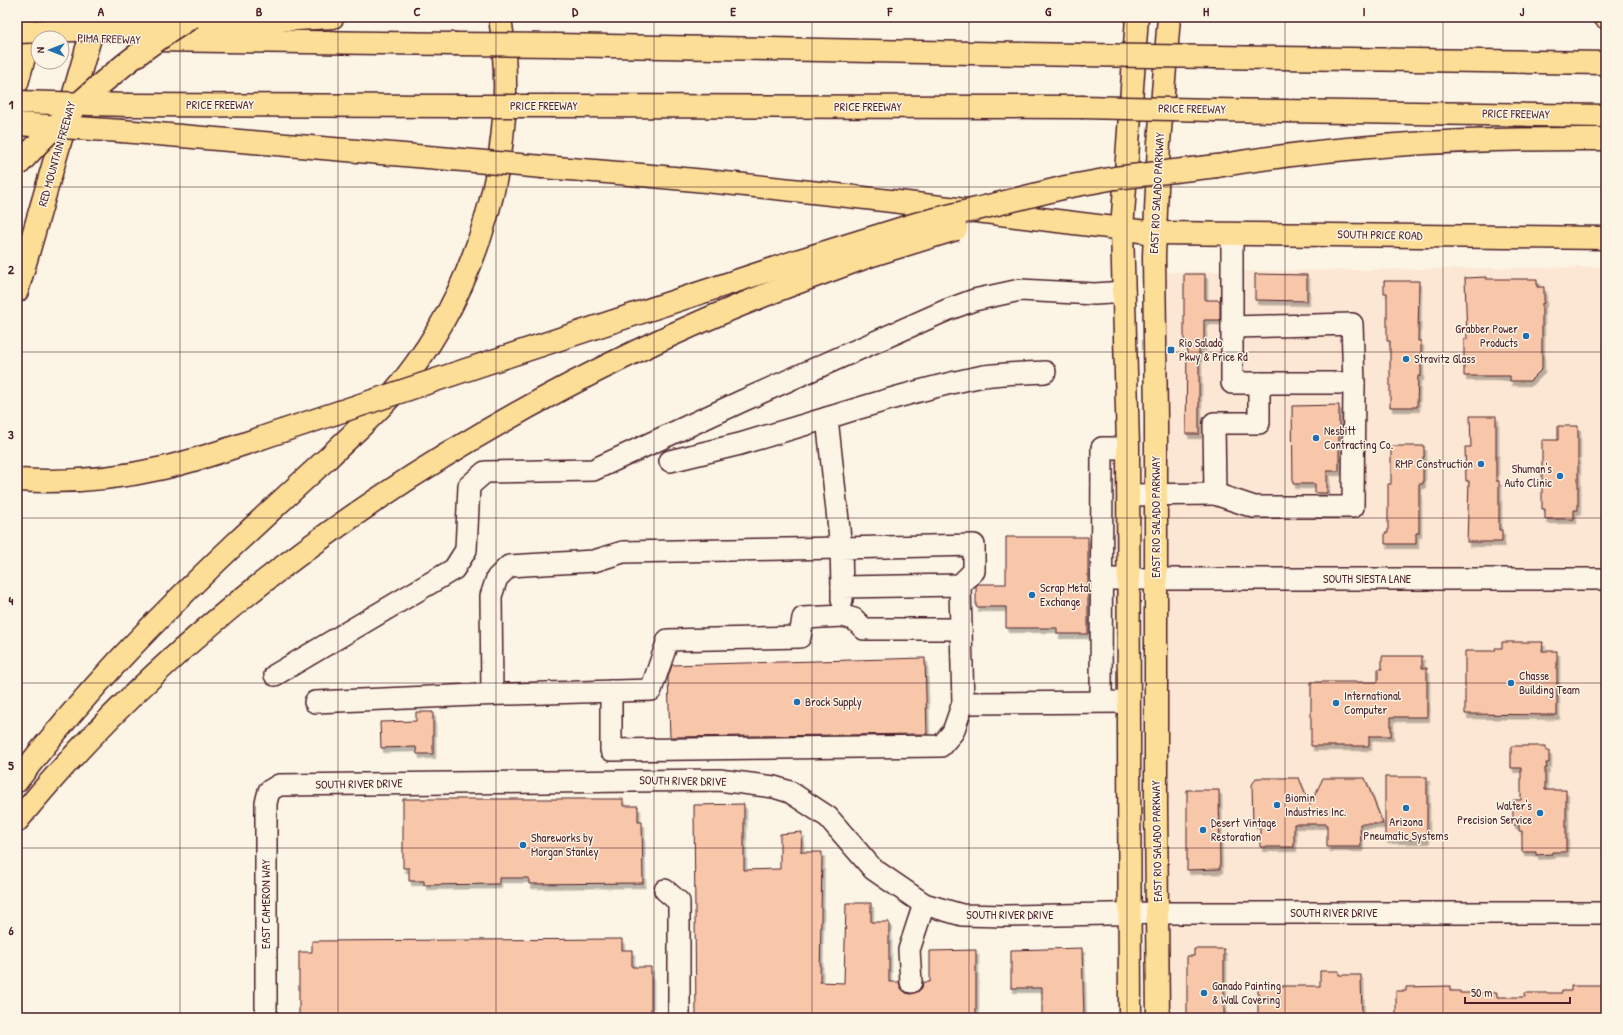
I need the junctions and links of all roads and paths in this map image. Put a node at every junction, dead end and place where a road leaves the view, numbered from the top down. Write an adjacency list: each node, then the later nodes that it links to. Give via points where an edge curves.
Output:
1 (35, 17): 14 (main road)
2 (44, 17): 12 (main road)
3 (96, 17): 25 (main road, RED MOUNTAIN FREEWAY)
4 (192, 17): 19 (main road, bridge, via 147,47 107,79 68,113)
5 (333, 17): 10 (main road)
6 (500, 17): 54 (main road, via 506,99 495,185 485,226 472,262 432,339 371,417 199,579 124,654 64,722)
7 (1137, 17): 20 (main road)
8 (1169, 17): 21 (main road, EAST RIO SALADO PARKWAY)
9 (17, 32): 10 (main road, bridge)
10 (157, 33): 11 (main road, PIMA FREEWAY); 13 (main road, bridge, via 455,44)
11 (17, 36)
12 (17, 40)
13 (1606, 63)
14 (17, 83)
15 (17, 102): 16 (main road, PRICE FREEWAY, bridge, via 129,105 1081,107)
16 (1606, 116)
17 (17, 124): 20 (main road, SOUTH PRICE ROAD, bridge, via 610,172 829,194)
18 (1606, 139): 24 (main road, bridge, via 1506,139 1424,143 1240,162 1068,199 899,246)
19 (17, 166)
20 (1122, 229): 21 (main road, SOUTH PRICE ROAD); 26 (main road)
21 (1155, 233): 22 (main road, SOUTH PRICE ROAD); 35 (main road, EAST RIO SALADO PARKWAY)
22 (1232, 234): 23 (main road, SOUTH PRICE ROAD); 27 (street)
23 (1606, 238)
24 (800, 270): 34 (main road, bridge, via 505,357 184,462 144,472 89,479); 56 (main road, via 591,374 483,434 325,537 250,593 172,659 99,729)
25 (17, 291)
26 (1124, 292): 32 (main road); 47 (street, via 1095,294 1020,290 974,300 749,398 593,470 485,472 468,486 466,550 454,569)
27 (1232, 327): 29 (street, via 1232,383); 30 (street, via 1352,324)
28 (1045, 372): 31 (street, via 984,376)
29 (1259, 383): 30 (street); 36 (street, via 1259,423 1214,423)
30 (1354, 383): 36 (street, via 1353,507 1254,507)
31 (827, 418): 33 (street, via 740,444); 38 (street)
32 (1128, 448): 37 (main road); 40 (street, via 1102,448)
33 (670, 461)
34 (19, 480)
35 (1156, 494): 36 (street); 37 (street); 39 (main road, EAST RIO SALADO PARKWAY)
36 (1215, 494)
37 (1128, 495): 41 (main road)
38 (841, 548): 43 (street, via 974,545 974,571); 44 (street); 49 (street, via 623,552 594,561 509,566 497,578 491,596)
39 (1156, 578): 41 (street, SOUTH SIESTA LANE); 42 (street, SOUTH SIESTA LANE); 59 (main road, EAST RIO SALADO PARKWAY)
40 (1102, 579): 41 (street, SOUTH SIESTA LANE); 50 (street)
41 (1128, 579): 52 (main road)
42 (1606, 579)
43 (960, 585): 44 (street); 46 (street)
44 (842, 587): 45 (street)
45 (843, 616): 46 (street, via 854,619 864,629); 48 (street, via 803,618 800,637 668,640 651,690)
46 (961, 629): 53 (street)
47 (275, 675)
48 (611, 692): 49 (street); 53 (street, via 611,750 941,746 953,732)
49 (492, 694): 51 (street)
50 (1102, 701): 52 (street); 53 (street)
51 (315, 702)
52 (1128, 702): 61 (main road)
53 (963, 703)
54 (17, 781)
55 (269, 791): 58 (street, SOUTH RIVER DRIVE, via 279,785 652,780 719,780 774,787 790,792 828,817 873,869); 63 (street, EAST CAMERON WAY, via 266,803)
56 (17, 821)
57 (665, 890): 64 (street, via 679,902)
58 (924, 904): 61 (street, SOUTH RIVER DRIVE, via 962,915); 62 (street, via 909,950)
59 (1157, 913): 60 (street, SOUTH RIVER DRIVE); 61 (street, SOUTH RIVER DRIVE); 66 (main road, EAST RIO SALADO PARKWAY)
60 (1606, 913)
61 (1130, 914): 65 (main road)
62 (911, 982)
63 (266, 1018)
64 (679, 1018)
65 (1130, 1018)
66 (1158, 1018)

